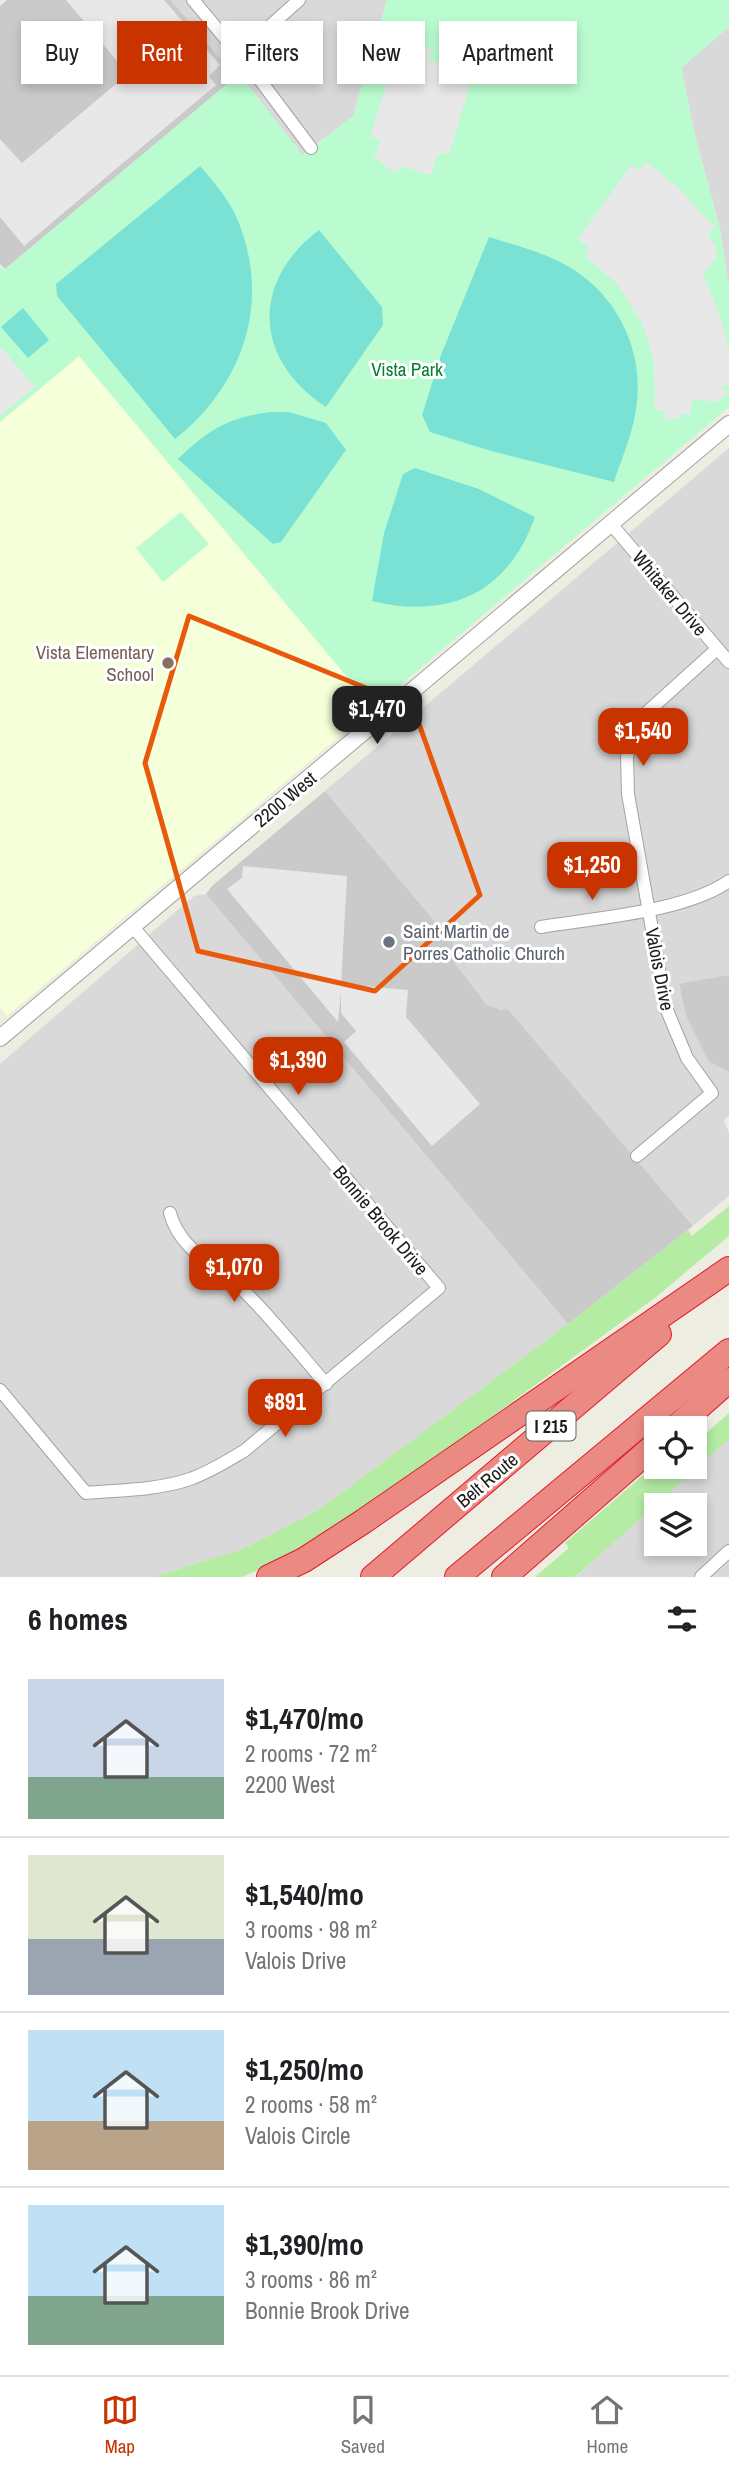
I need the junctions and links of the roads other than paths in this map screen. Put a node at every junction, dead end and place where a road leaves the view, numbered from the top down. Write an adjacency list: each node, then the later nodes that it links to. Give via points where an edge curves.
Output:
1 (193, 0): 4 (street)
2 (299, 0): 3 (street)
3 (276, 21)
4 (221, 33)
5 (262, 84): 6 (street)
6 (311, 148)
7 (729, 424): 8 (street, 2200 West)
8 (611, 524): 9 (street, Whitaker Drive); 13 (street, 2200 West)
9 (717, 649): 10 (street, Whitaker Drive); 12 (street, Valois Drive, via 645,713 630,741 628,794)
10 (729, 662)
11 (729, 881): 12 (street, via 703,895)
12 (648, 909): 14 (street); 16 (street, Valois Drive, via 674,1032 712,1093)
13 (133, 927): 15 (street, 2200 West); 22 (street, Bonnie Brook Drive, via 439,1288)
14 (541, 927)
15 (0, 1038)
16 (637, 1156)
17 (170, 1213): 22 (street, via 187,1245 244,1292)
18 (729, 1269): 27 (highway, via 364,1521)
19 (729, 1275): 28 (highway, Belt Route / I 215)
20 (729, 1351): 29 (highway)
21 (729, 1380): 24 (highway)
22 (326, 1384): 23 (street, Bonnie Brook Drive, via 218,1467 165,1485 86,1493)
23 (0, 1390)
24 (688, 1416)
25 (644, 1454): 30 (highway)
26 (729, 1551): 31 (street)
27 (269, 1577)
28 (373, 1577)
29 (457, 1577)
30 (504, 1577)
31 (701, 1577)

